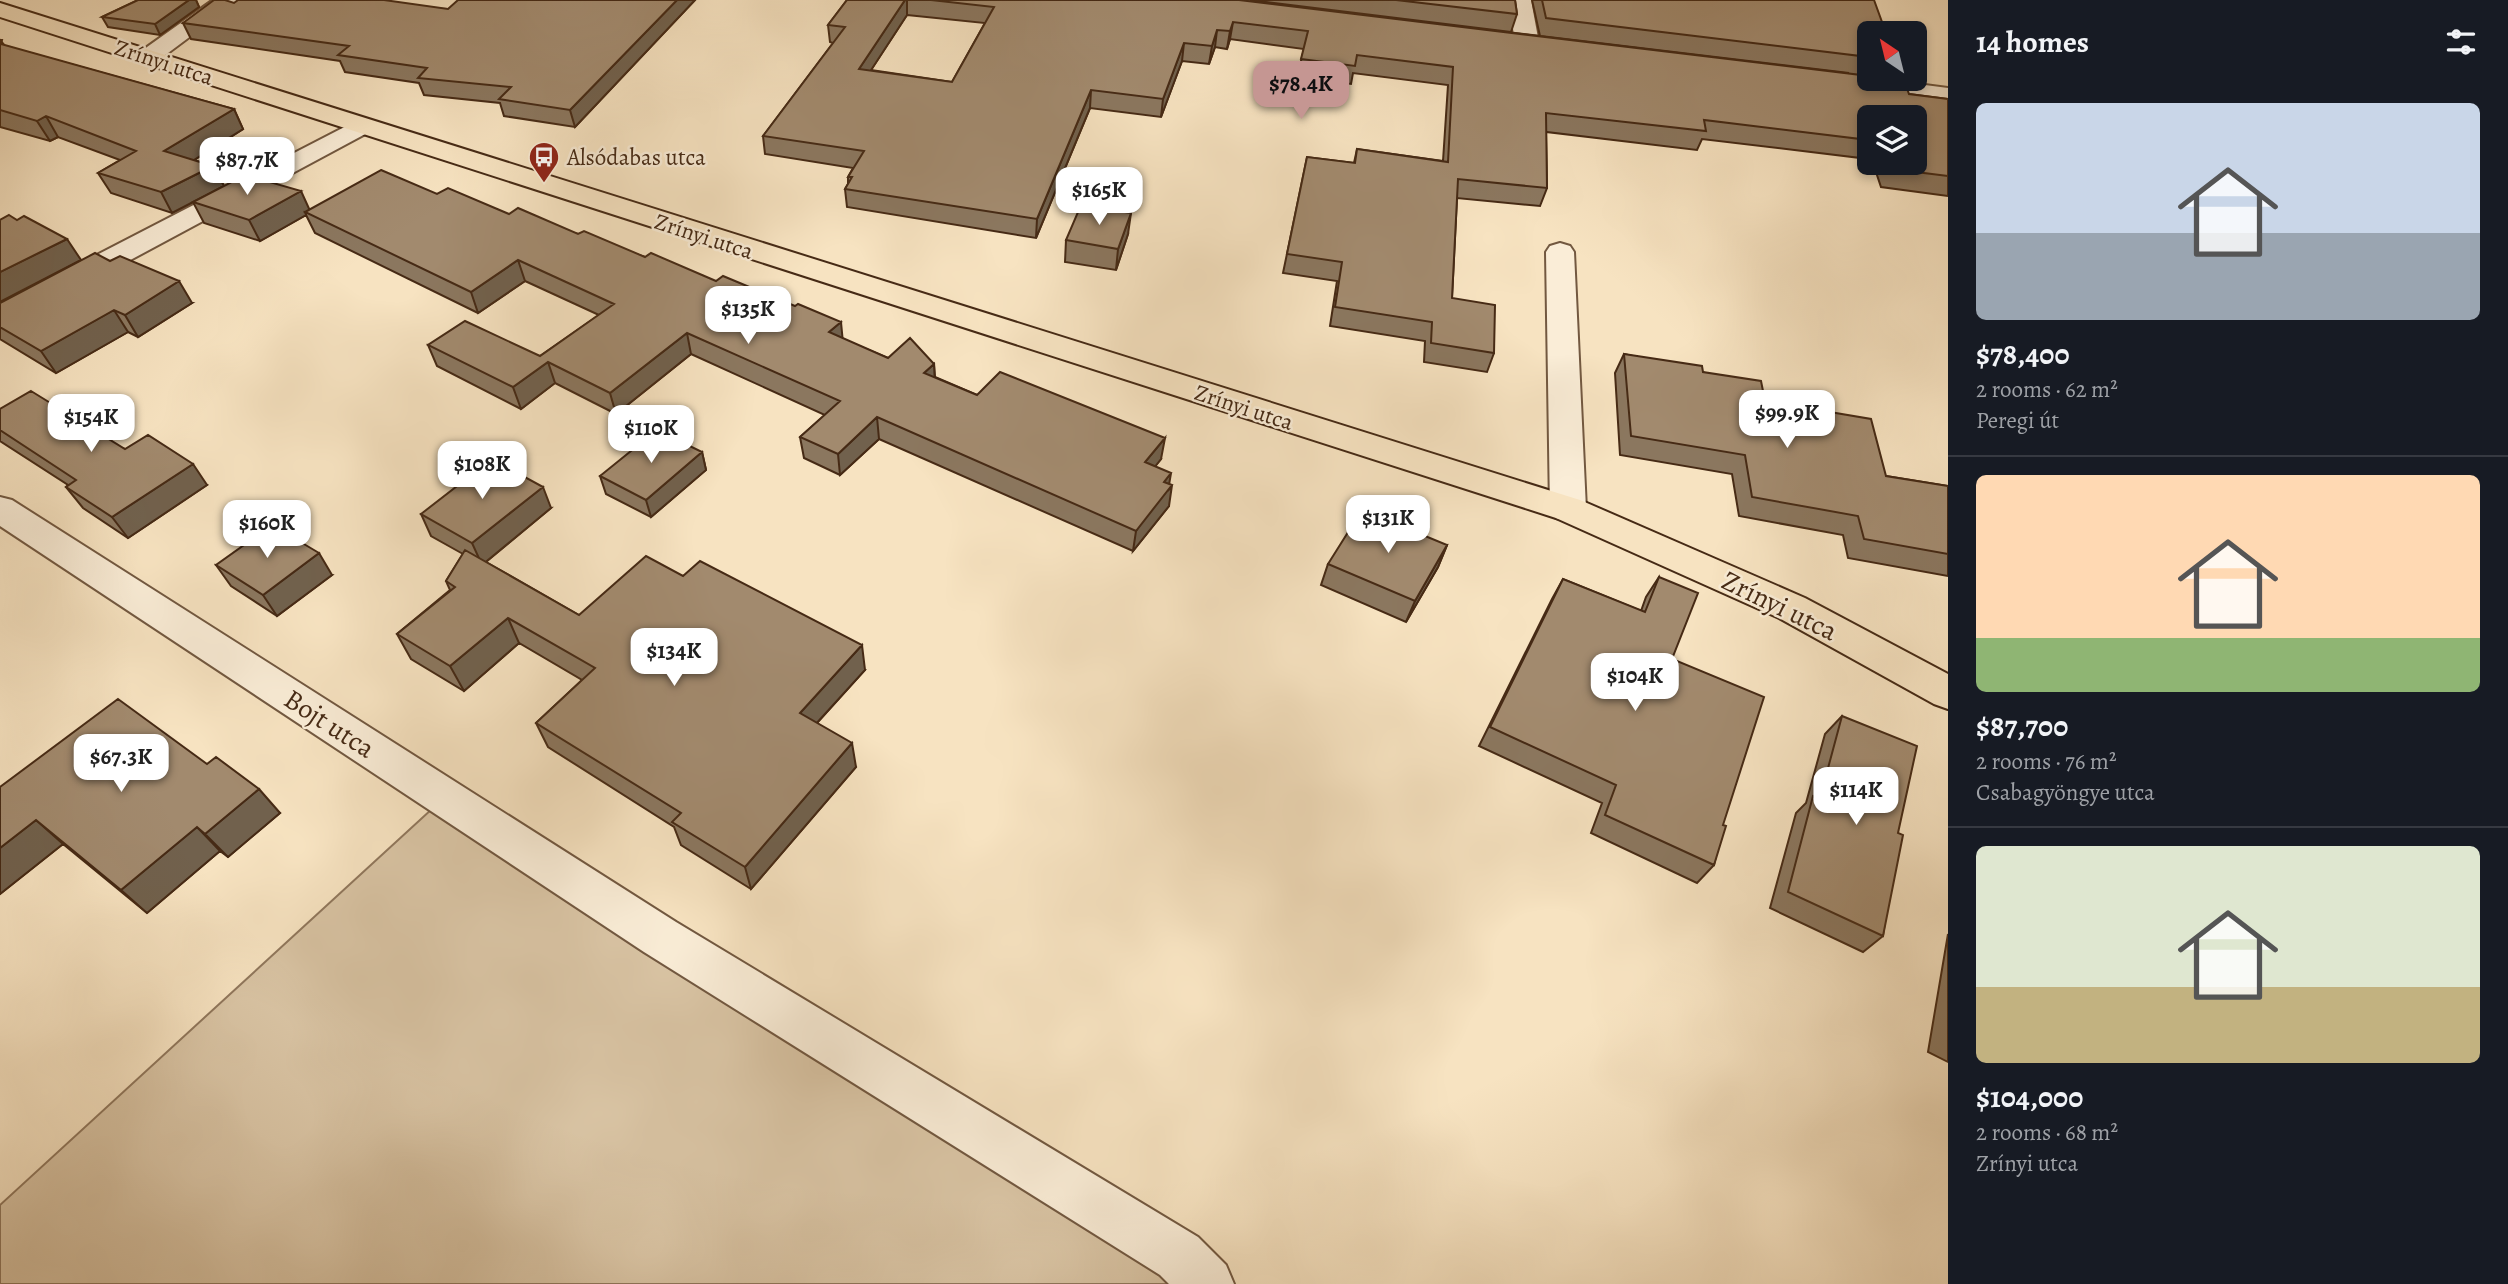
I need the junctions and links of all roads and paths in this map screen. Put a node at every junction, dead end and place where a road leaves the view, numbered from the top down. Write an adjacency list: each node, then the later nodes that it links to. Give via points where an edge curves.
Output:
1 (228, 0): 7 (street)
2 (1520, 0): 5 (street)
3 (0, 10): 7 (main road, Zrínyi utca)
4 (1500, 40): 5 (street)
5 (1527, 43): 6 (street)
6 (1554, 46)
7 (148, 57): 10 (main road, Zrínyi utca)
8 (1839, 81): 9 (street)
9 (1948, 95)
10 (360, 127): 12 (street); 14 (main road, Zrínyi utca)
11 (1560, 252): 14 (street)
12 (0, 317)
13 (0, 509): 16 (street, Bojt utca, via 660,937 1179,1256)
14 (1568, 509): 15 (main road, Zrínyi utca, via 1793,608)
15 (1948, 693)
16 (1207, 1284)

